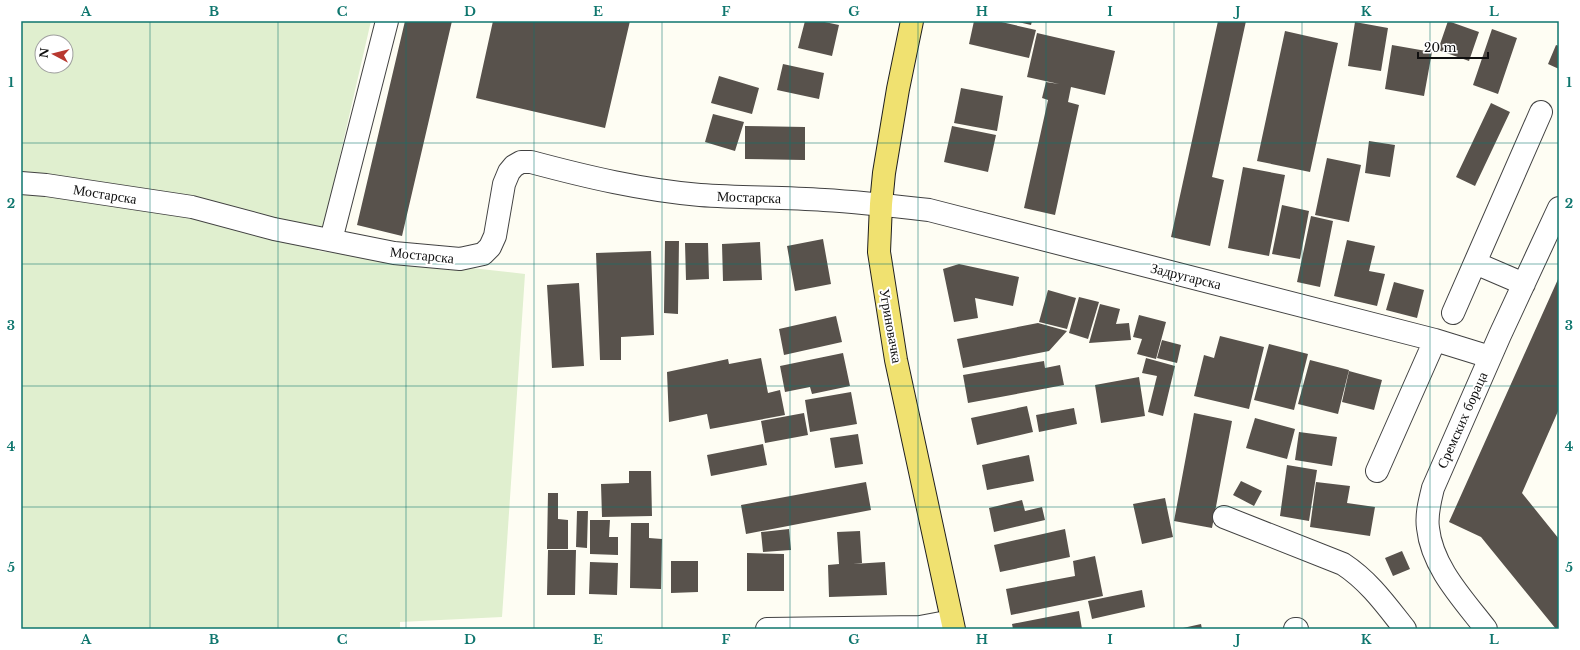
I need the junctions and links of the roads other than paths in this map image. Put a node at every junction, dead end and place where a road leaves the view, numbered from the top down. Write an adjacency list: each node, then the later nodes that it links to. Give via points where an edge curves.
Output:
1 (387, 21): 7 (street)
2 (912, 21): 5 (main road, Угриновачка, via 884,173)
3 (1541, 112): 8 (street)
4 (21, 183): 7 (street, Мостарска, via 192,207 274,229)
5 (881, 204): 7 (street, Мостарска, via 701,195 613,182 531,162 521,162 509,172 504,184 495,236 490,248 483,254 460,259 394,254); 11 (street, Задругарска, via 930,210); 15 (main road, Угриновачка, via 879,252 893,344)
6 (1559, 208): 9 (street, Сремских бораца)
7 (331, 240)
8 (1475, 264): 9 (street); 10 (street)
9 (1524, 284): 12 (street, Сремских бораца)
10 (1453, 313)
11 (1435, 340): 12 (street, Задругарска); 13 (street)
12 (1490, 357): 18 (street, Сремских бораца, via 1433,488 1428,526 1430,544 1435,557 1451,584)
13 (1377, 471)
14 (1224, 517): 17 (street, via 1343,564 1374,589)
15 (953, 625): 16 (street)
16 (767, 629)
17 (1405, 629)
18 (1486, 629)

